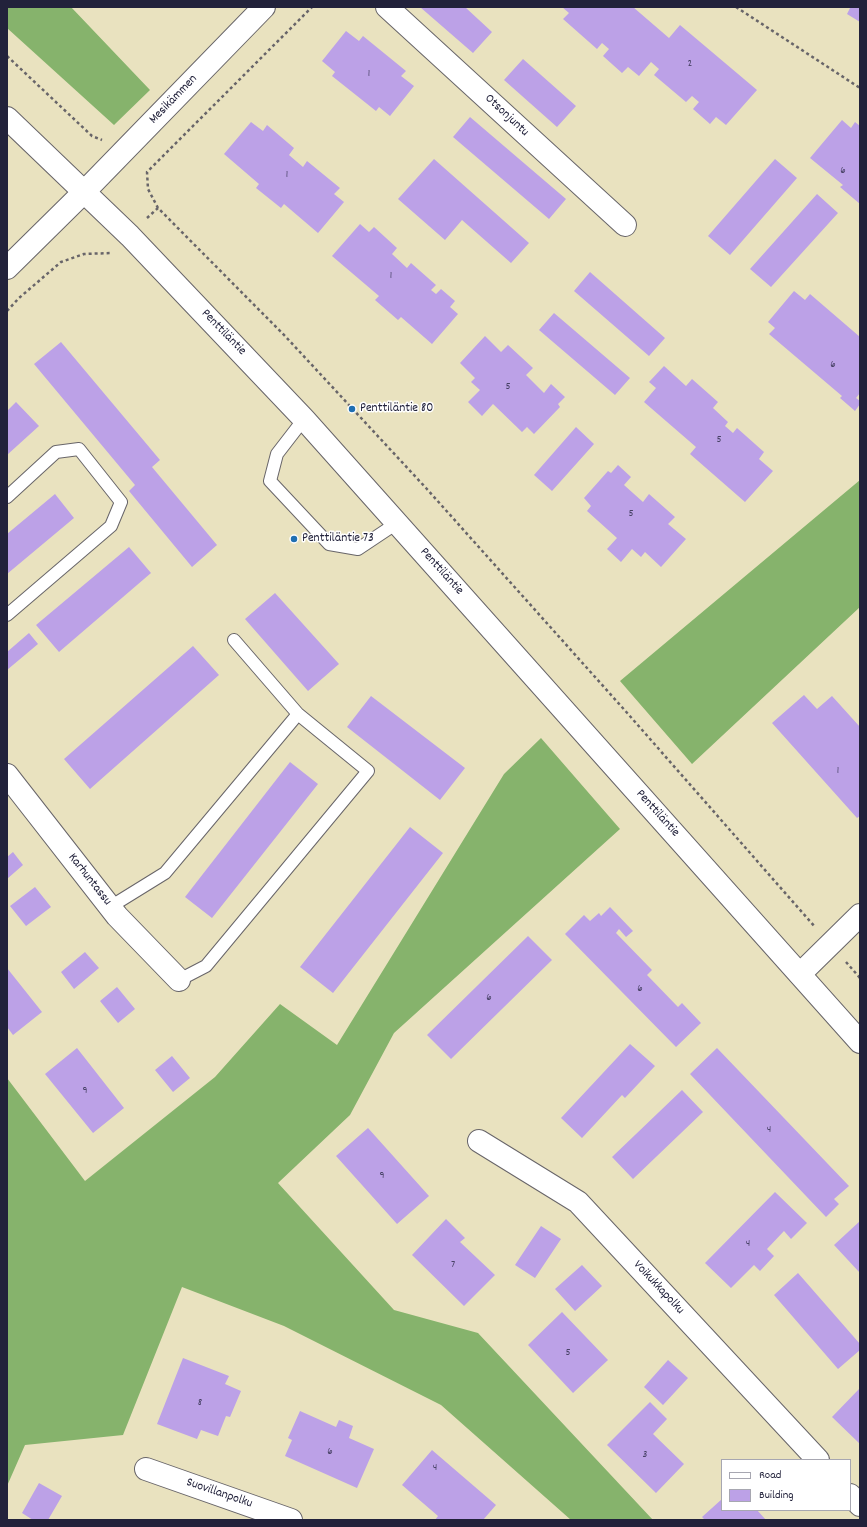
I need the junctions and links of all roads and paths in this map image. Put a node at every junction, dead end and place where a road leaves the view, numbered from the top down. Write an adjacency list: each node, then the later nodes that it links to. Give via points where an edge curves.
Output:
1 (264, 7): 8 (street, Mesikämmen)
2 (312, 7): 9 (path)
3 (387, 7): 12 (street, Otsonjuntu)
4 (736, 7): 6 (path)
5 (7, 56): 8 (path, via 92,136)
6 (860, 88)
7 (7, 118): 10 (street, Penttiläntie)
8 (122, 153): 9 (path); 10 (street, Mesikämmen)
9 (147, 172): 11 (path, via 148,189)
10 (84, 192): 13 (street, Penttiläntie); 14 (street, Mesikämmen)
11 (158, 208): 13 (path); 25 (path, via 285,336 426,488)
12 (625, 225)
13 (130, 236): 15 (path, via 112,253 84,254 61,262); 16 (street, Penttiläntie)
14 (7, 268)
15 (7, 311)
16 (304, 419): 18 (street, Penttiläntie); 18 (lane, via 277,454 270,481 329,544 358,549)
17 (7, 497): 19 (lane, via 56,452 79,449 121,502 111,526)
18 (397, 523): 26 (street, Penttiläntie)
19 (7, 615)
20 (234, 640): 21 (lane)
21 (298, 714): 23 (lane, via 165,873); 28 (lane, via 368,771 206,966)
22 (7, 775): 23 (street, Karhuntassu)
23 (110, 907): 28 (street, Karhuntassu)
24 (860, 915): 25 (street)
25 (830, 944): 26 (street); 27 (path)
26 (800, 974): 29 (street, Penttiläntie)
27 (860, 978)
28 (179, 980)
29 (860, 1042)
30 (479, 1141): 31 (street, Voikukkapolku, via 578,1202)
31 (817, 1459)
32 (146, 1469): 35 (street, Suovillanpolku)
33 (851, 1496): 34 (street)
34 (860, 1506)
35 (291, 1520)

